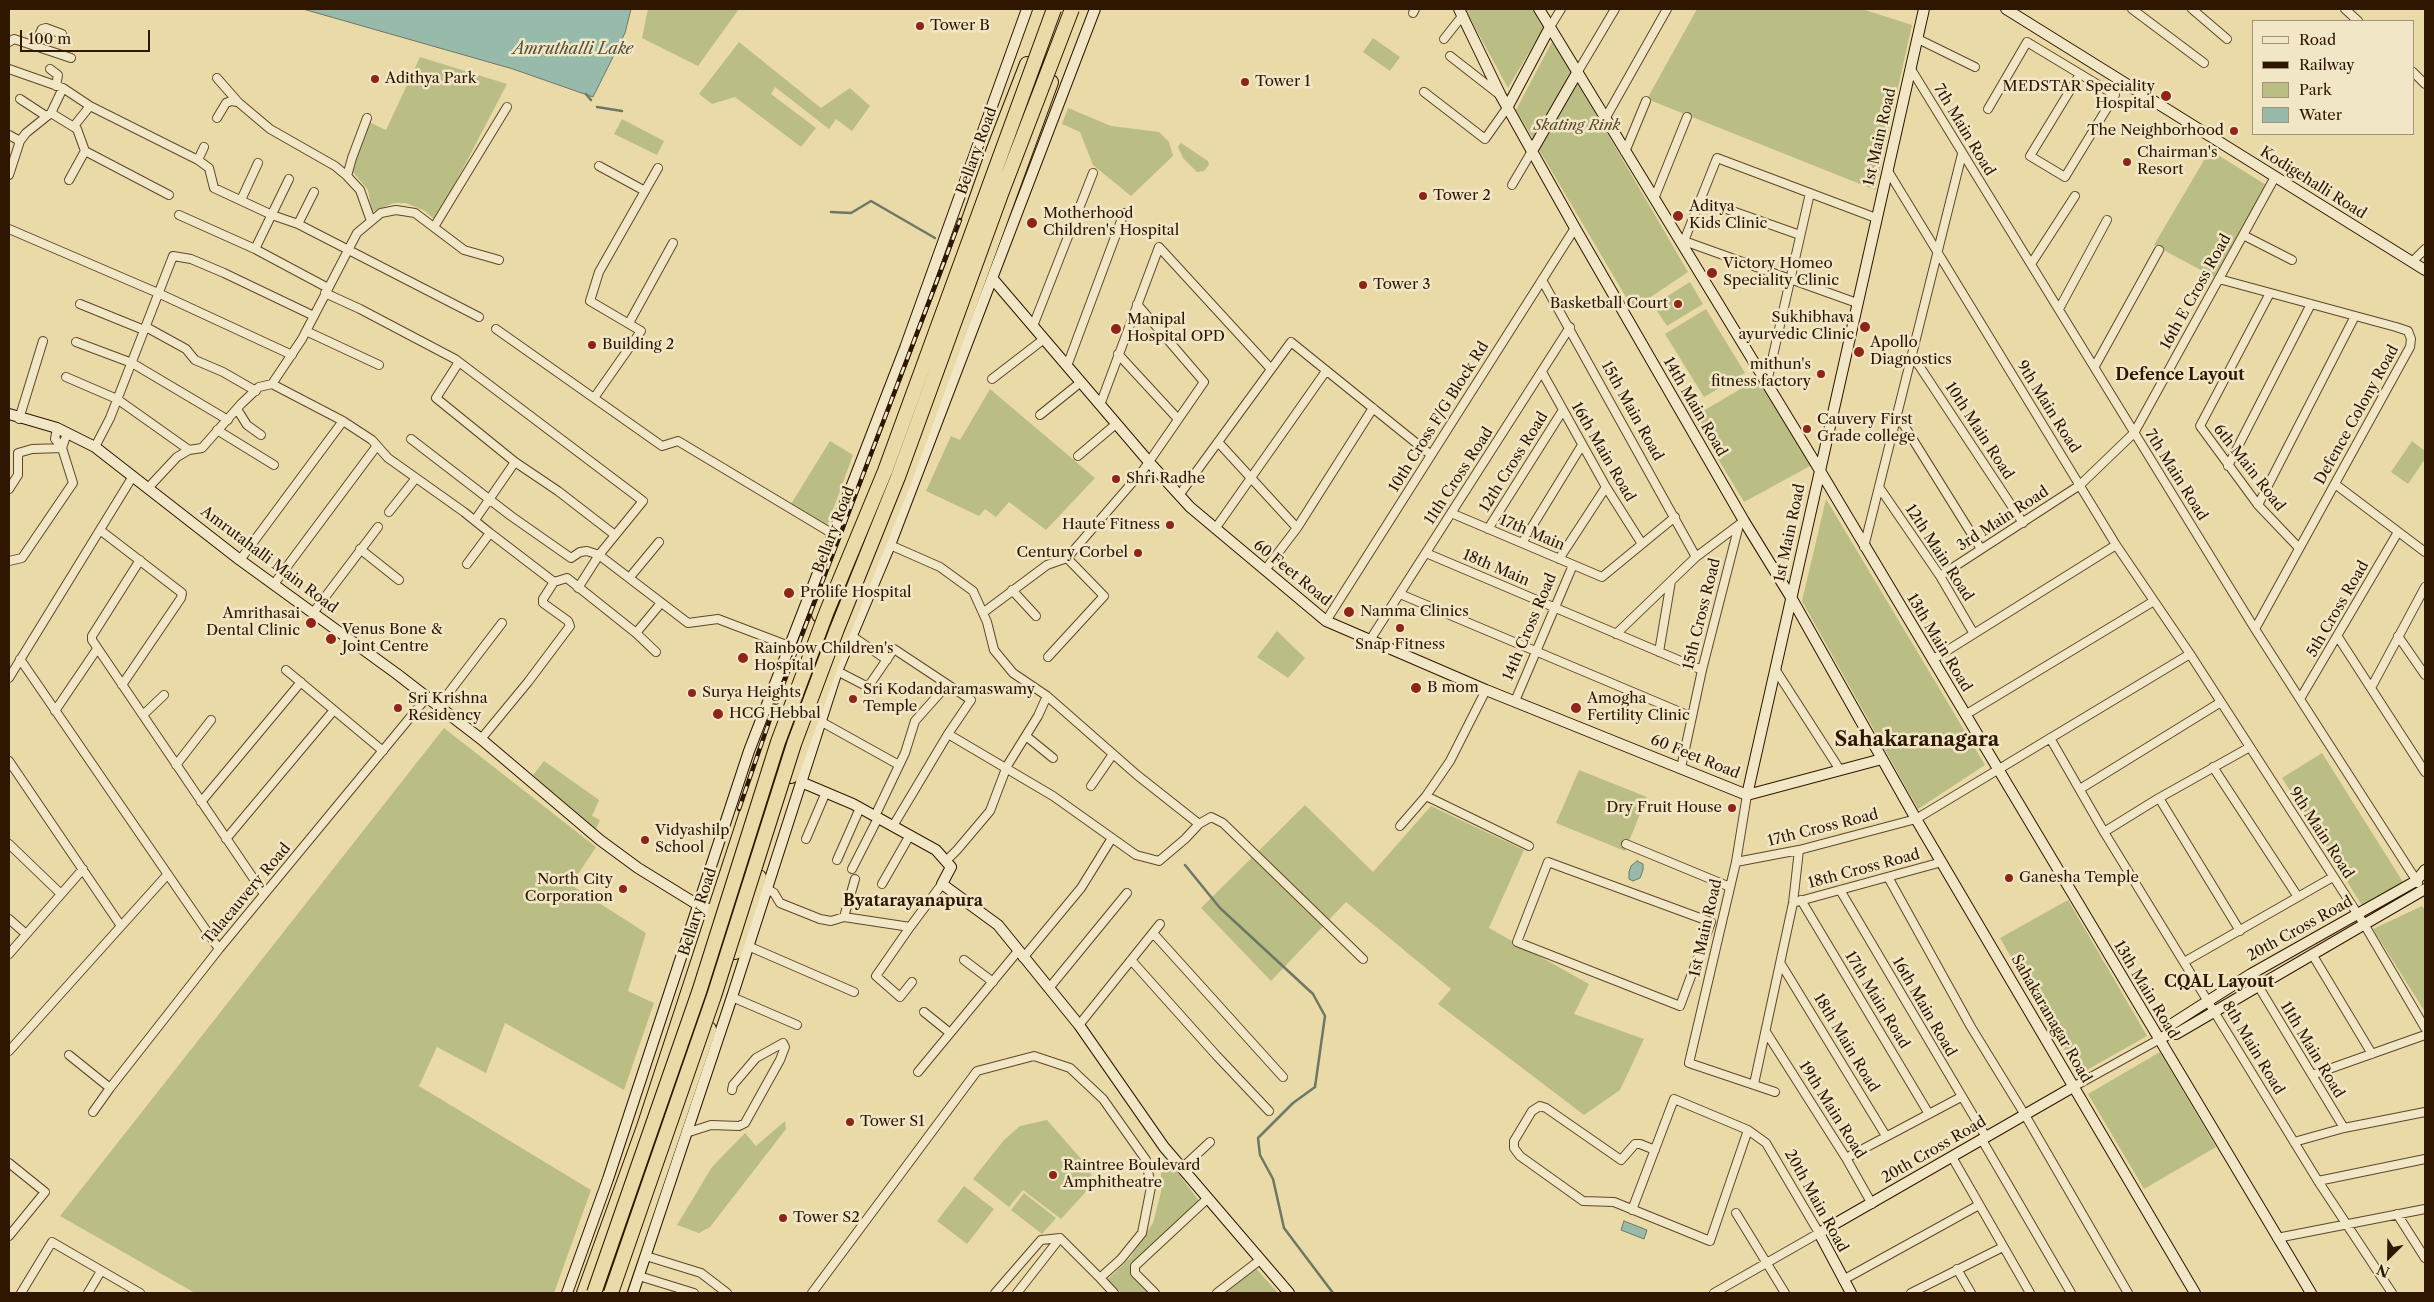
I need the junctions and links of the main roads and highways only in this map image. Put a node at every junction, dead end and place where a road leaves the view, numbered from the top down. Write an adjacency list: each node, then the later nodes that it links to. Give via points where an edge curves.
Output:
1 (1048, 9): 7 (highway, Bellary Road, via 771,739 716,912)
2 (1054, 9): 8 (highway, Bellary Road, bridge, via 885,471 827,611 778,742 699,992)
3 (1072, 9): 9 (highway, bridge, via 898,477 836,629 794,744 714,996)
4 (1079, 9): 5 (highway, via 905,480 800,747)
5 (702, 1052): 6 (highway); 10 (highway)
6 (708, 1067)
7 (584, 1293)
8 (594, 1293)
9 (611, 1293)
10 (620, 1293)

